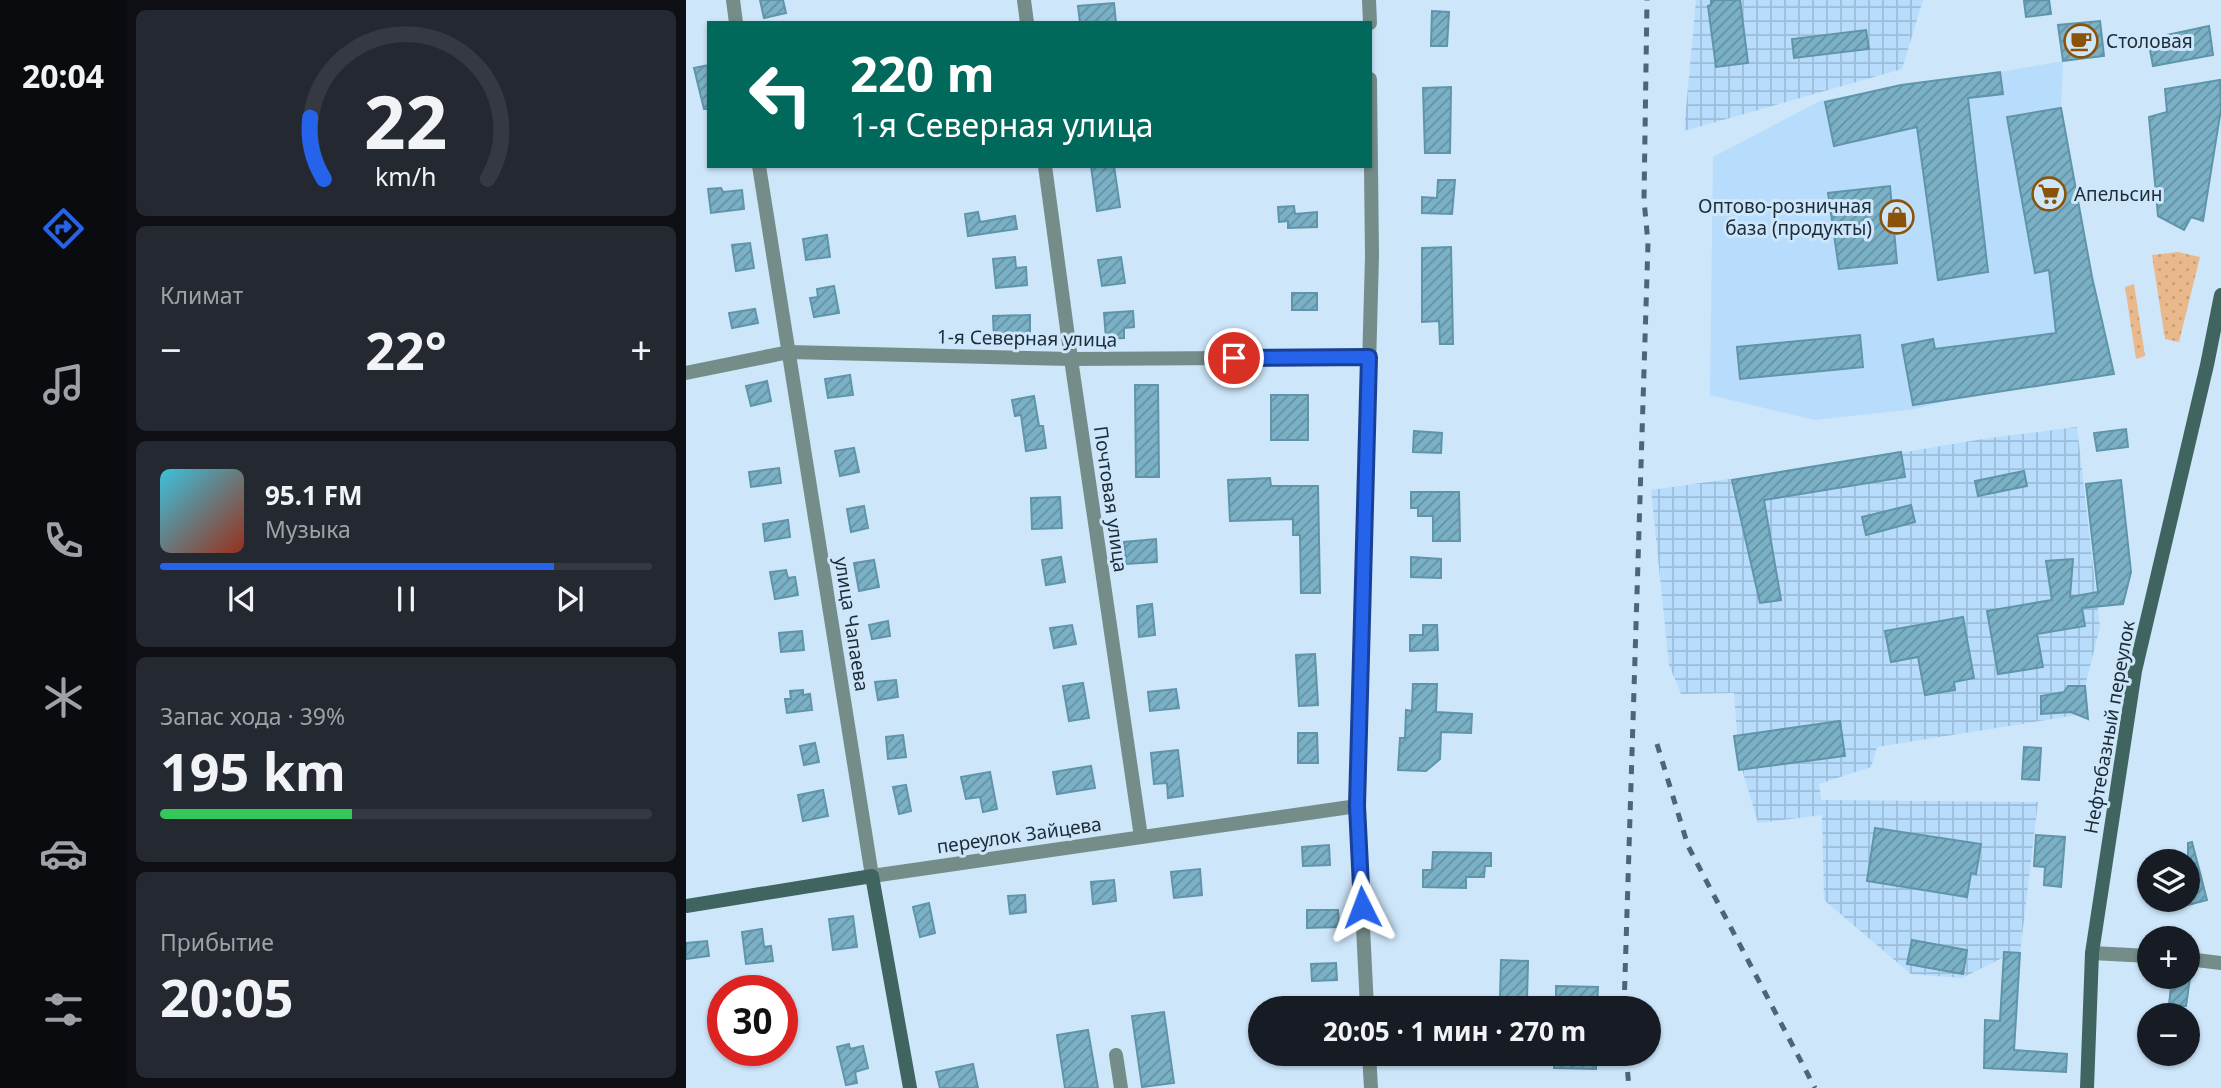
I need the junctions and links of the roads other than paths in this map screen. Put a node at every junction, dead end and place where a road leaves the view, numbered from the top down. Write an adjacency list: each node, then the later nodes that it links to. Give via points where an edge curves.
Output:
1 (733, 0): 4 (street)
2 (1024, 0): 5 (street)
3 (1370, 0): 6 (street)
4 (736, 21)
5 (1027, 21)
6 (1370, 21)
7 (759, 168): 11 (street, улица Чапаева)
8 (1045, 168): 13 (street, Почтовая улица)
9 (1371, 168): 12 (street)
10 (2221, 295): 19 (main road, Нефтебазный переулок, via 2135,671)
11 (789, 352): 13 (street, 1-я Северная улица); 14 (street, 1-я Северная улица); 17 (street, улица Чапаева)
12 (1369, 357): 13 (street, 1-я Северная улица); 15 (street)
13 (1071, 359): 16 (street, Почтовая улица)
14 (686, 373)
15 (1357, 806): 16 (street, переулок Зайцева); 23 (street)
16 (1141, 837): 17 (street, переулок Зайцева)
17 (872, 876): 18 (main road, переулок Зайцева); 26 (main road, улица Чапаева)
18 (686, 906)
19 (2092, 953): 20 (street); 29 (main road, Нефтебазный переулок)
20 (2137, 955)
21 (2200, 960): 22 (street)
22 (2221, 963)
23 (1366, 996)
24 (1116, 1055): 27 (street)
25 (1370, 1066): 28 (street)
26 (910, 1088)
27 (1121, 1088)
28 (1371, 1088)
29 (2087, 1088)

